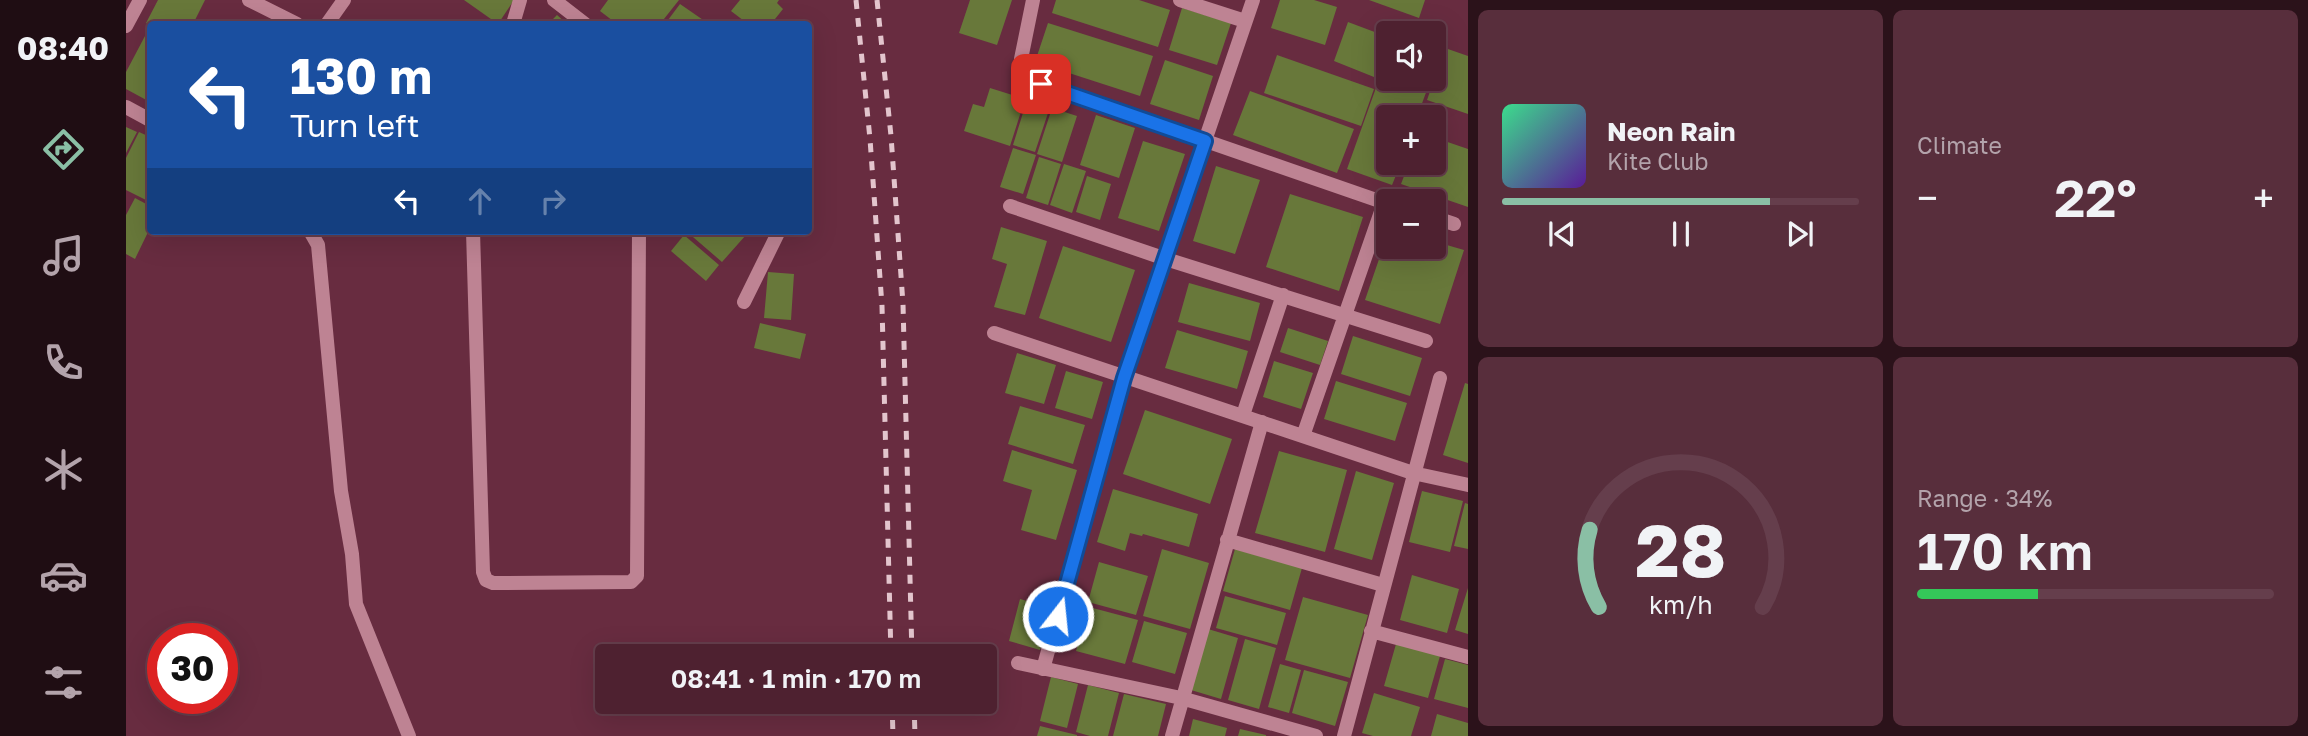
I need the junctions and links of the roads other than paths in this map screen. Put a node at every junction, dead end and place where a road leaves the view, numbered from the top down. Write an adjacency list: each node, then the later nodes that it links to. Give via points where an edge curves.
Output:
1 (140, 0): 14 (street)
2 (249, 0): 9 (street)
3 (344, 0): 10 (street)
4 (520, 0): 11 (street)
5 (554, 0): 12 (street)
6 (1033, 0): 17 (street, via 1021,59 1028,76)
7 (1180, 0): 13 (street)
8 (1253, 0): 13 (street)
9 (291, 21)
10 (329, 21)
11 (514, 21)
12 (581, 21)
13 (1245, 21): 17 (street)
14 (126, 26)
15 (126, 107): 16 (street)
16 (147, 118)
17 (1205, 141): 18 (street); 27 (street)
18 (1376, 201)
19 (1010, 206): 27 (street)
20 (1446, 221): 21 (street)
21 (1454, 223)
22 (1376, 230): 30 (street)
23 (312, 235): 48 (street, via 318,245 356,604)
24 (473, 235): 25 (street, via 483,572 493,583 631,582 637,576)
25 (639, 235)
26 (777, 235): 29 (street)
27 (1166, 259): 28 (street); 33 (street)
28 (1283, 295): 30 (street); 35 (street)
29 (744, 302)
30 (1344, 314): 32 (street); 37 (street)
31 (994, 332): 33 (street)
32 (1426, 341)
33 (1124, 378): 35 (street); 45 (street)
34 (1440, 378): 38 (street)
35 (1243, 415): 36 (street)
36 (1262, 422): 37 (street); 40 (street)
37 (1303, 436): 38 (street)
38 (1413, 473): 39 (street); 41 (street)
39 (1468, 485)
40 (1227, 540): 41 (street); 46 (street)
41 (1383, 586): 42 (street)
42 (1371, 631): 43 (street); 51 (street)
43 (1468, 657)
44 (1018, 663): 45 (street)
45 (1043, 669): 46 (street)
46 (1181, 698): 47 (street); 49 (street)
47 (1282, 732): 50 (street)
48 (409, 736)
49 (1171, 736)
50 (1316, 736)
51 (1344, 736)

